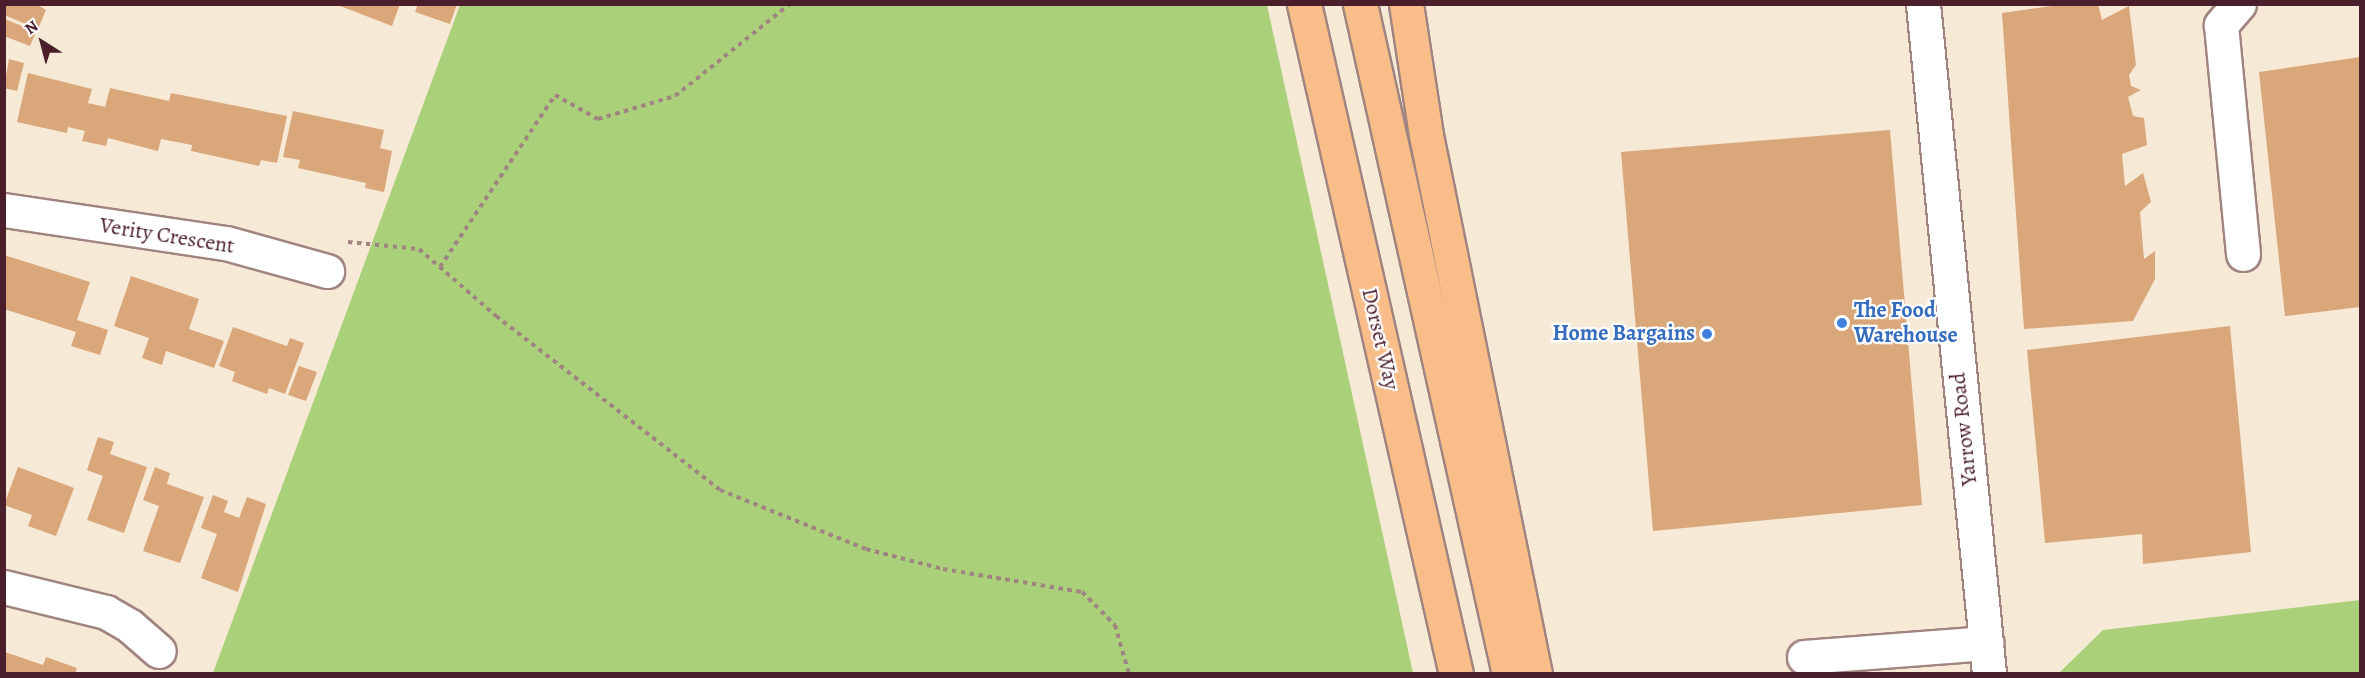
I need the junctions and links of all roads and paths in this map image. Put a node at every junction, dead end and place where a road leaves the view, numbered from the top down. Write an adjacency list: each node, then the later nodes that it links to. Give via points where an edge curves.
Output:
1 (790, 4): 9 (path, via 675,96 598,119 555,96)
2 (1304, 4): 16 (highway, Dorset Way)
3 (1360, 4): 17 (highway)
4 (1406, 4): 18 (highway, via 1429,146)
5 (1923, 4): 14 (street, Yarrow Road)
6 (2239, 4): 8 (street, via 2222,25)
7 (4, 210): 10 (street, Verity Crescent, via 226,243)
8 (2243, 254)
9 (440, 267): 10 (path, via 419,249 347,242); 15 (path, via 636,427 720,490 866,549 943,569 1082,592 1115,625)
10 (327, 271)
11 (4, 587): 12 (street, via 106,612)
12 (159, 651)
13 (1804, 657): 14 (street)
14 (1988, 658)
15 (1129, 674)
16 (1456, 674)
17 (1509, 674)
18 (1535, 674)

